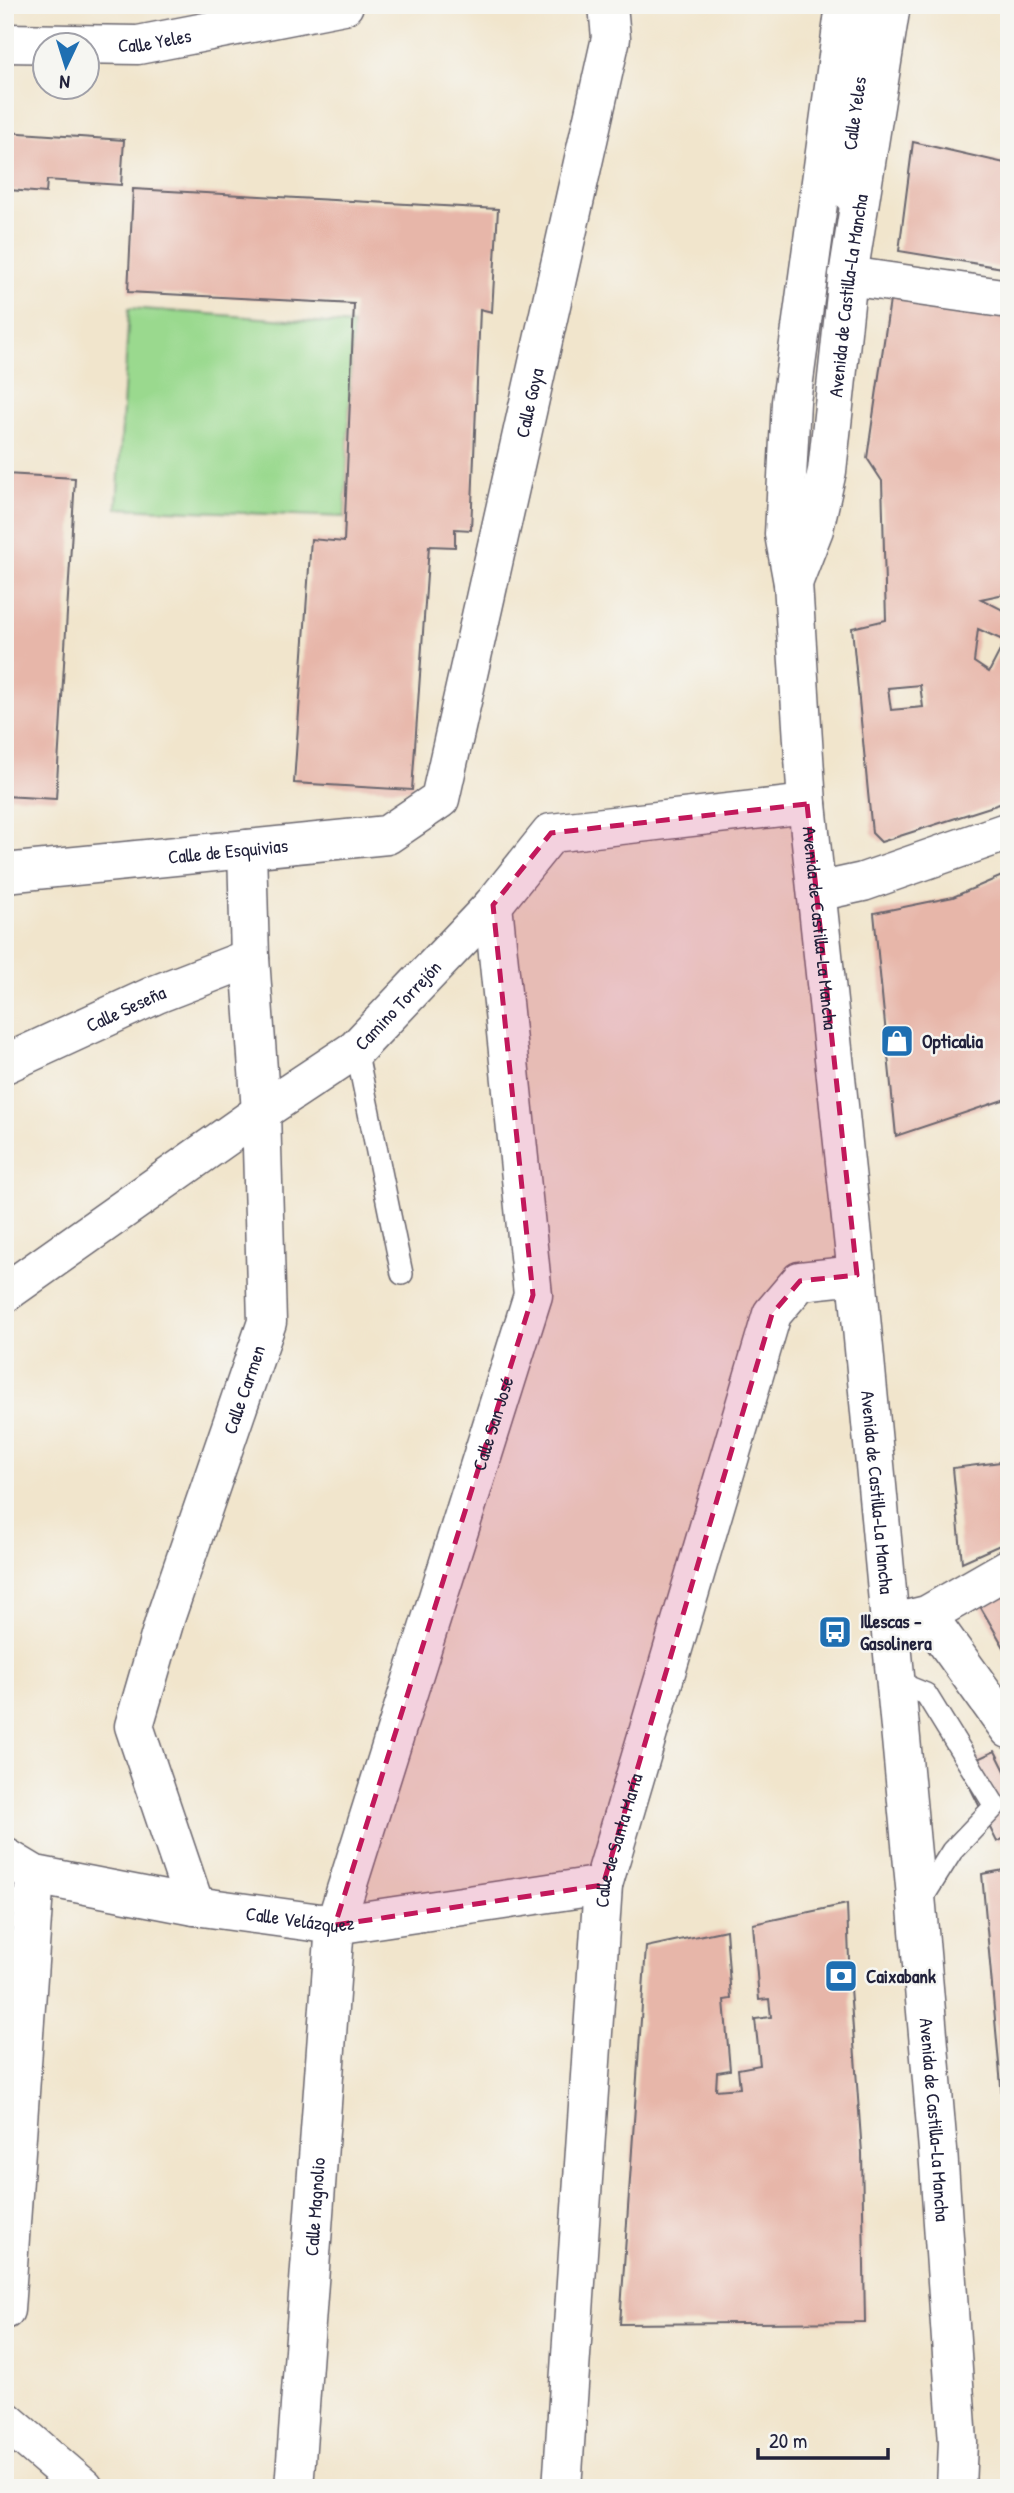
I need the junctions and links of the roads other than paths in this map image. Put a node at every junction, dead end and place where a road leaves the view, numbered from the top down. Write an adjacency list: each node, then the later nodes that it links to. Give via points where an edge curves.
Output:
1 (344, 5): 6 (street, Calle Yeles, via 138,45)
2 (608, 5): 11 (street, Calle Goya, via 611,38)
3 (845, 5): 10 (street, Avenida de Castilla-La Mancha, via 791,402 783,534)
4 (870, 5): 7 (street, Calle Yeles, via 850,142 850,184)
5 (891, 5): 7 (street, Avenida de Castilla-La Mancha)
6 (5, 43)
7 (858, 221): 8 (street, Avenida de Castilla-La Mancha)
8 (848, 276): 9 (street); 10 (street, Avenida de Castilla-La Mancha, via 827,471 814,529)
9 (1009, 299)
10 (793, 583): 12 (street, Avenida de Castilla-La Mancha)
11 (440, 799): 14 (street, Calle de Esquivias, via 387,835)
12 (807, 804): 16 (street, Avenida de Castilla-La Mancha); 17 (street, Camino Torrejón, via 551,833)
13 (1009, 831): 16 (street, via 863,882)
14 (247, 849): 15 (street, Calle de Esquivias); 18 (street, Calle Carmen)
15 (5, 873)
16 (817, 892): 23 (street, Avenida de Castilla-La Mancha)
17 (493, 905): 19 (street, Camino Torrejón); 34 (street, Calle San José, via 533,1295)
18 (250, 958): 20 (street, Calle Seseña, via 157,994); 21 (street, Calle Carmen)
19 (356, 1049): 21 (street, Camino Torrejón); 22 (lane)
20 (5, 1064)
21 (261, 1112): 24 (street, Camino Torrejón); 32 (street, Calle Carmen, via 267,1322 166,1616 134,1726)
22 (402, 1274)
23 (857, 1275): 27 (street, Avenida de Castilla-La Mancha); 31 (street, Calle de Santa María, via 800,1281 772,1314)
24 (5, 1293)
25 (1009, 1568): 26 (street)
26 (927, 1615): 27 (street); 29 (street)
27 (889, 1624): 28 (street, Avenida de Castilla-La Mancha)
28 (894, 1681): 33 (street, Avenida de Castilla-La Mancha); 33 (lane, via 926,1693 995,1805 951,1851)
29 (1009, 1729)
30 (20, 1866): 32 (street, Calle Velázquez); 35 (street)
31 (603, 1885): 34 (street, Calle Velázquez); 39 (street, Calle de Santa María)
32 (195, 1906): 34 (street, Calle Velázquez)
33 (917, 1907): 40 (street, Avenida de Castilla-La Mancha, via 957,2428)
34 (335, 1925): 38 (street, Calle Magnolio)
35 (5, 2309)
36 (5, 2420): 37 (street)
37 (84, 2488)
38 (295, 2488)
39 (562, 2488)
40 (956, 2488)

